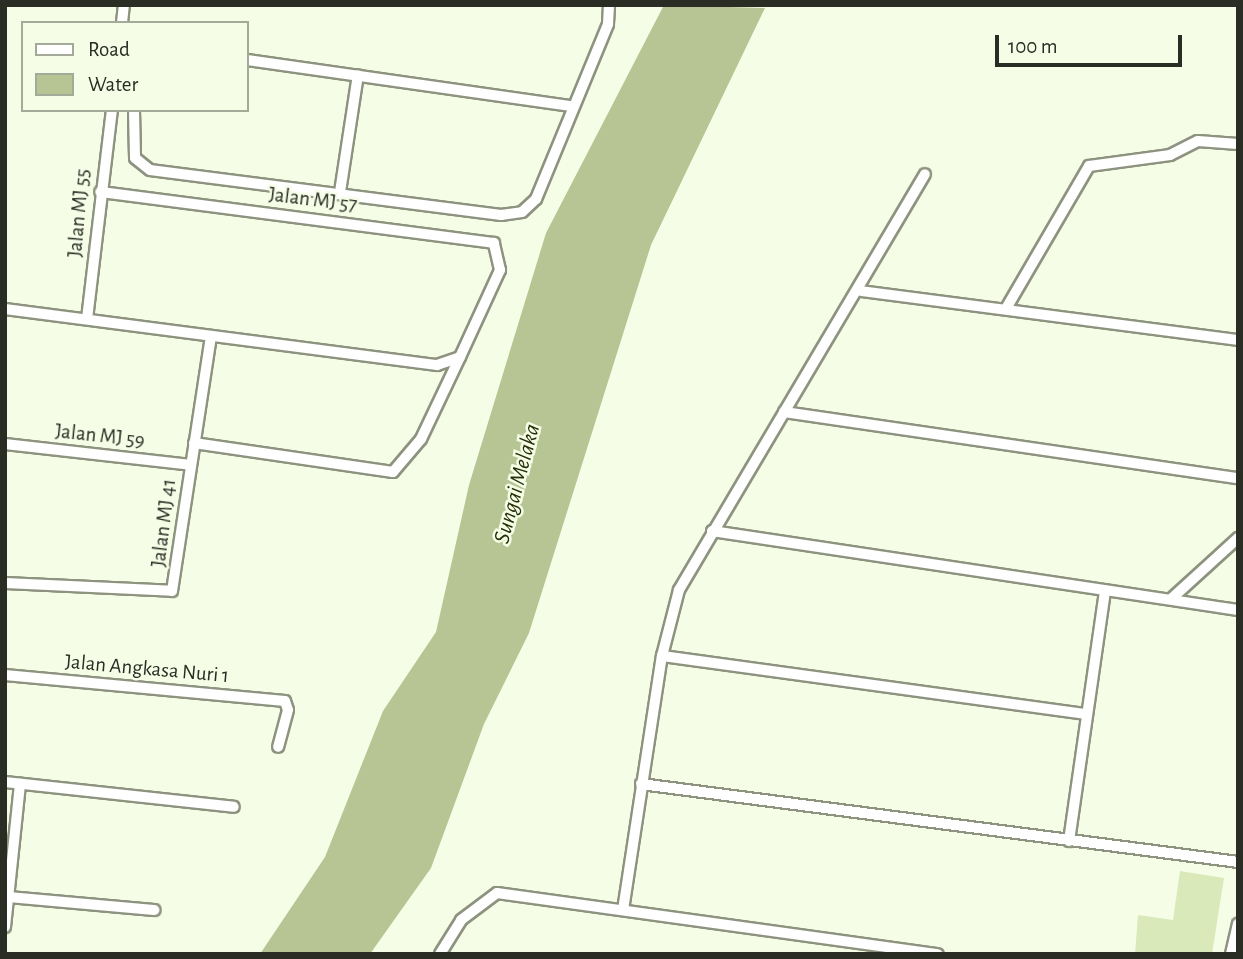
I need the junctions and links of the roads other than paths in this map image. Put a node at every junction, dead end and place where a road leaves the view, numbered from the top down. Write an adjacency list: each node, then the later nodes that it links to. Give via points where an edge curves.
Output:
1 (609, 5): 4 (street, via 608,24)
2 (248, 60): 3 (street)
3 (358, 75): 4 (street); 10 (street)
4 (570, 106): 10 (street, via 536,199 522,212 501,215)
5 (112, 112): 9 (street, Jalan MJ 55)
6 (134, 112): 10 (street, via 135,158 150,170)
7 (1238, 144): 12 (street, via 1198,141 1170,155 1089,166)
8 (925, 174): 11 (street)
9 (100, 192): 14 (street, Jalan MJ 55); 17 (street, Jalan MJ 57, via 494,243 500,270)
10 (340, 192)
11 (861, 291): 12 (street); 18 (street)
12 (1007, 307): 16 (street)
13 (5, 309): 14 (street)
14 (87, 319): 15 (street)
15 (211, 336): 17 (street, via 437,365); 19 (street, Jalan MJ 41)
16 (1238, 340)
17 (460, 357): 19 (street, via 421,439 393,472)
18 (784, 412): 22 (street); 23 (street)
19 (194, 443): 21 (street, Jalan MJ 41)
20 (5, 444): 21 (street, Jalan MJ 59)
21 (191, 465): 25 (street, Jalan MJ 41, via 172,591)
22 (1238, 478)
23 (712, 531): 26 (street); 29 (street, via 679,590)
24 (1238, 538): 27 (street)
25 (5, 583)
26 (1105, 591): 27 (street); 31 (street)
27 (1171, 599): 28 (street)
28 (1238, 610)
29 (662, 656): 31 (street); 35 (street)
30 (5, 675): 32 (street, Jalan Angkasa Nuri 1, via 285,701 289,710)
31 (1085, 714): 37 (street)
32 (278, 747)
33 (5, 782): 34 (street)
34 (20, 784): 36 (street); 39 (street)
35 (640, 784): 37 (street); 41 (street)
36 (234, 807)
37 (1069, 841): 38 (street)
38 (1238, 862)
39 (8, 897): 40 (street); 43 (street)
40 (154, 910)
41 (623, 910): 44 (street, via 497,893 461,920); 45 (street)
42 (1238, 924): 46 (street)
43 (5, 927)
44 (440, 954)
45 (938, 954)
46 (1231, 954)

